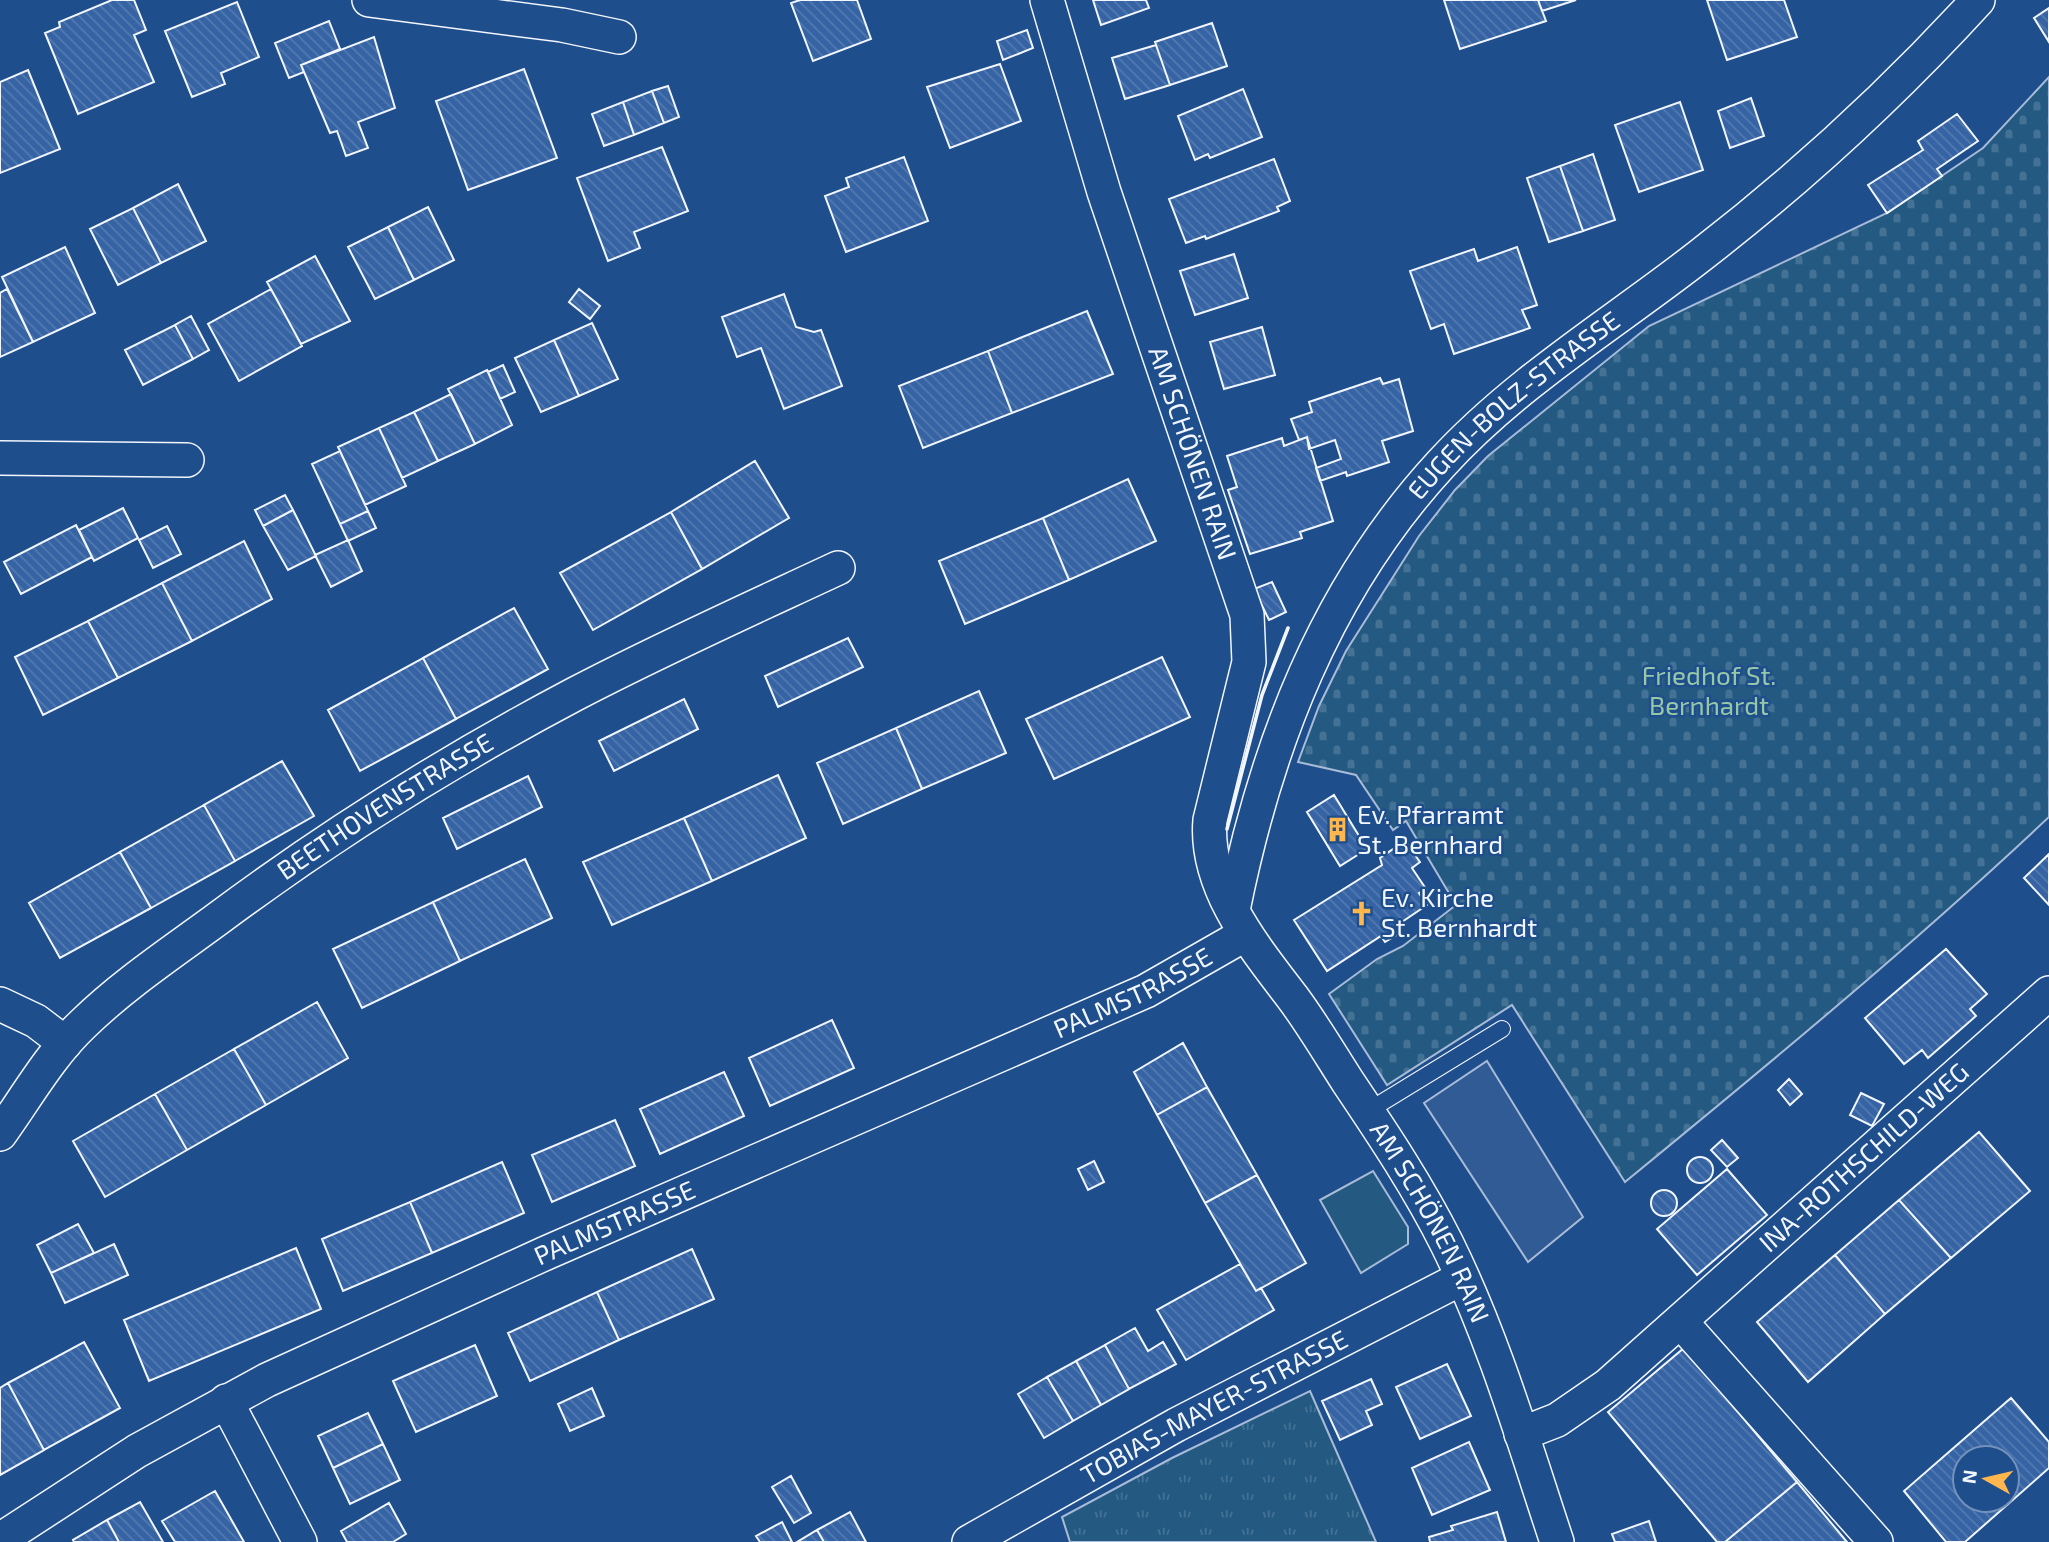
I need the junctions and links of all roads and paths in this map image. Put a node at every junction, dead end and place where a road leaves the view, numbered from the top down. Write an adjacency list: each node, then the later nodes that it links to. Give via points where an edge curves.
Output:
1 (369, 0): 4 (street, via 562,25)
2 (1047, 0): 8 (street, AM SCHÖNEN RAIN, via 1104,192 1247,615 1248,662 1209,835 1214,863)
3 (1978, 0): 8 (street, EUGEN-BOLZ-STRASSE, via 1871,112 1745,221 1508,400 1441,464 1406,506 1344,596 1295,693 1252,824)
4 (619, 37)
5 (0, 458): 6 (street)
6 (187, 460)
7 (838, 568): 12 (street, BEETHOVENSTRASSE, via 600,681 410,788 253,893 126,987)
8 (1238, 923): 13 (street, AM SCHÖNEN RAIN); 17 (street, PALMSTRASSE, via 1146,991 546,1253)
9 (2049, 993): 16 (street, INA-ROTHSCHILD-WEG)
10 (0, 1004): 12 (street, via 36,1021)
11 (1502, 1029): 13 (lane)
12 (65, 1043): 14 (street, BEETHOVENSTRASSE)
13 (1368, 1111): 15 (street, AM SCHÖNEN RAIN, via 1421,1196)
14 (0, 1134)
15 (1462, 1278): 18 (street, AM SCHÖNEN RAIN); 21 (street, TOBIAS-MAYER-STRASSE, via 1177,1425)
16 (1681, 1322): 18 (street, INA-ROTHSCHILD-WEG, via 1581,1405); 23 (street)
17 (226, 1401): 19 (street, PALMSTRASSE, via 137,1451); 20 (street)
18 (1521, 1434): 22 (street, AM SCHÖNEN RAIN)
19 (0, 1540)
20 (300, 1542)
21 (969, 1542)
22 (1558, 1542)
23 (1876, 1542)

